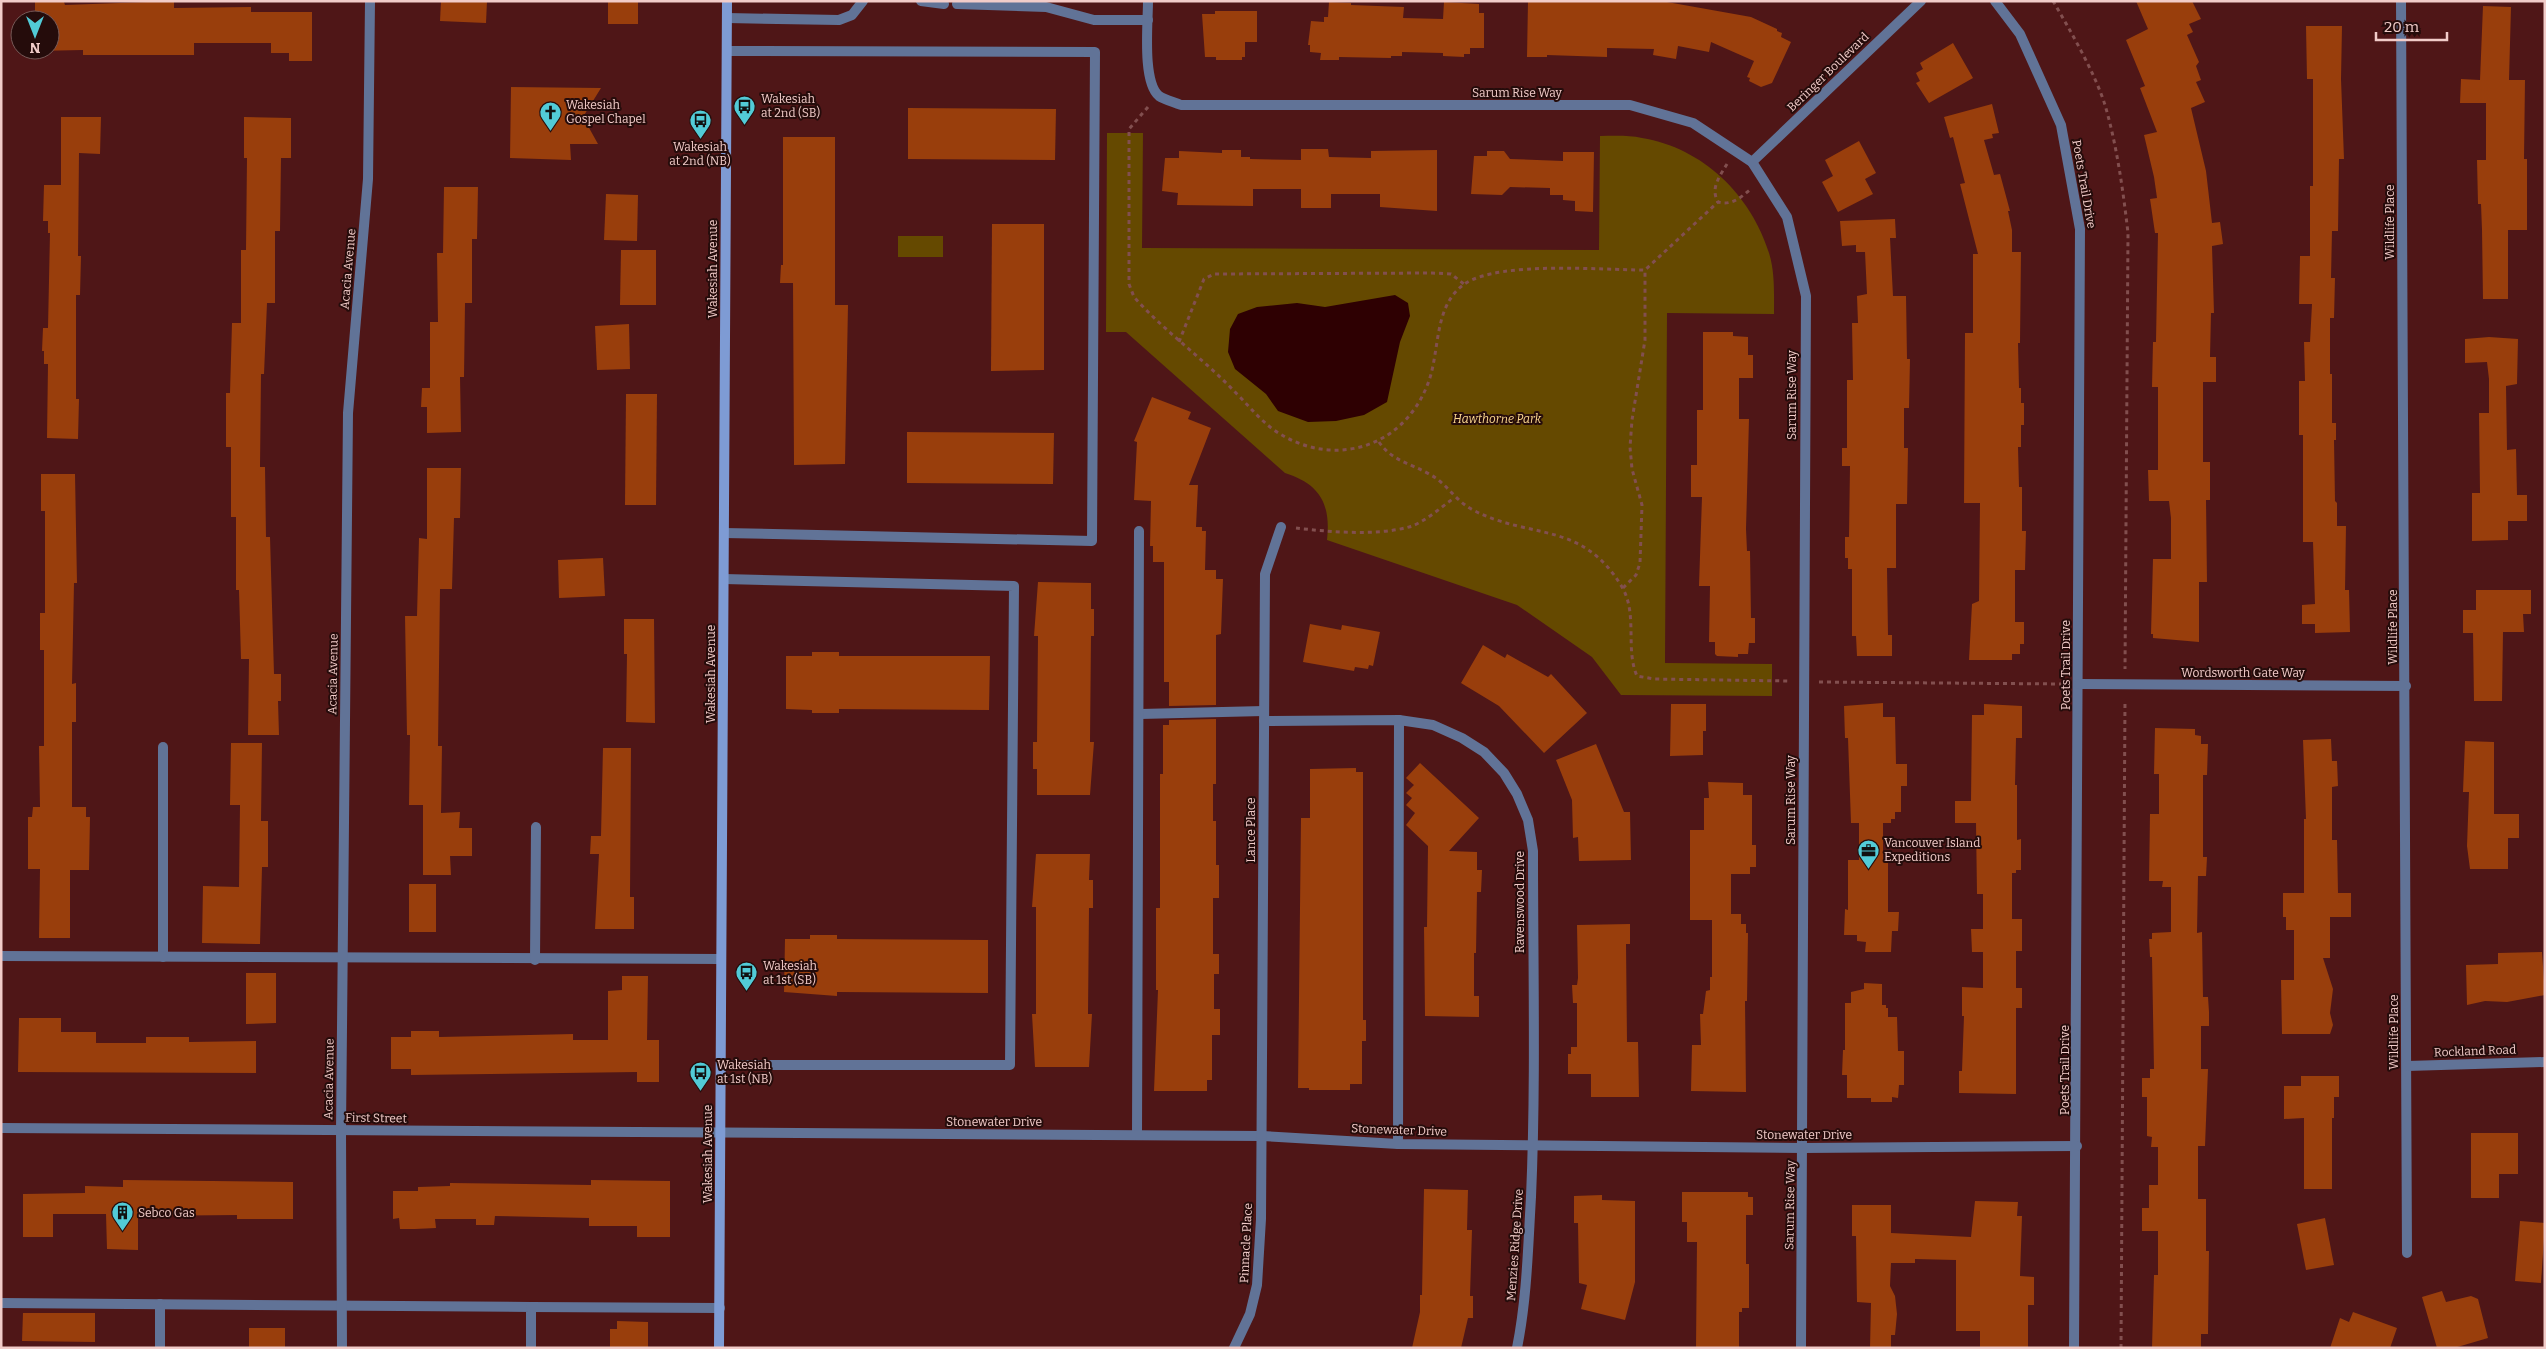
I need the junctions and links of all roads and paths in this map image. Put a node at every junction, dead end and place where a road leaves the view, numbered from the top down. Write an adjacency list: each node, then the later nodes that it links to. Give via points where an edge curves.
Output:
1 (370, 1): 39 (street, Acacia Avenue, via 368,179 348,414)
2 (727, 1): 11 (main road, Wakesiah Avenue)
3 (863, 1): 11 (street, via 852,14 839,20)
4 (921, 1): 9 (street)
5 (1148, 1): 12 (street)
6 (1921, 1): 16 (street, Beringer Boulevard)
7 (1995, 1): 30 (street, Poets Trail Drive, via 2020,34 2061,125 2080,230)
8 (2401, 1): 31 (street, Wildlife Place)
9 (944, 4)
10 (957, 4): 12 (street, via 1046,7 1094,20)
11 (727, 18): 13 (main road, Wakesiah Avenue)
12 (1148, 20): 14 (street, via 1148,69 1151,84)
13 (728, 51): 26 (main road, Wakesiah Avenue); 26 (street, via 1095,52 1092,541)
14 (1159, 96): 15 (street, Sarum Rise Way, via 1181,105 1204,107 1630,105 1693,123); 21 (path, via 1129,129 1129,284 1134,298)
15 (1735, 150): 16 (street, Sarum Rise Way); 18 (path, via 1714,188)
16 (1752, 162): 17 (street, Sarum Rise Way)
17 (1763, 179): 18 (path, via 1738,199); 29 (street, Sarum Rise Way, via 1786,217 1806,296)
18 (1718, 202): 19 (path)
19 (1645, 270): 20 (path, via 1504,270 1481,275); 28 (path, via 1645,340 1630,447 1642,505 1640,563 1636,575)
20 (1464, 284): 21 (path, via 1451,274 1432,273 1214,274 1208,276); 22 (path, via 1448,302 1441,320 1436,363 1427,388 1408,419)
21 (1179, 342): 22 (path, via 1236,393 1253,413 1295,441 1337,450)
22 (1379, 442): 23 (path, via 1387,454 1430,474 1445,485)
23 (1454, 498): 24 (path, via 1409,527 1334,532); 28 (path, via 1499,520 1559,534 1578,542 1594,553)
24 (1281, 527): 33 (street, Lance Place, via 1265,574)
25 (1139, 531): 32 (street)
26 (724, 533): 27 (main road, Wakesiah Avenue)
27 (724, 579): 40 (main road, Wakesiah Avenue); 43 (street, via 1014,586 1014,596 1010,1065)
28 (1623, 588): 29 (path, via 1631,624 1633,667 1637,676)
29 (1803, 682): 30 (path); 53 (street, Sarum Rise Way)
30 (2079, 684): 31 (street, Wordsworth Gate Way); 52 (street, Poets Trail Drive)
31 (2406, 686): 44 (street, Wildlife Place)
32 (1140, 714): 33 (street, Ravenswood Drive); 48 (street)
33 (1264, 716): 34 (street, Ravenswood Drive); 49 (street, Lance Place)
34 (1399, 720): 50 (street); 51 (street, Ravenswood Drive, via 1434,725 1484,752 1518,794 1528,820 1534,851)
35 (163, 747): 38 (street)
36 (536, 827): 41 (street)
37 (1, 956): 38 (street)
38 (163, 957): 39 (street)
39 (342, 959): 41 (street); 46 (street, Acacia Avenue)
40 (721, 959): 41 (street); 43 (main road, Wakesiah Avenue)
41 (534, 960)
42 (2545, 1062): 44 (street, Rockland Road)
43 (721, 1066): 47 (main road, Wakesiah Avenue)
44 (2407, 1066): 54 (street, Wildlife Place)
45 (1, 1128): 46 (street, First Street)
46 (341, 1130): 47 (street, First Street); 57 (street, Acacia Avenue)
47 (721, 1134): 48 (street, Stonewater Drive); 59 (main road, Wakesiah Avenue)
48 (1137, 1135): 49 (street, Stonewater Drive)
49 (1262, 1136): 50 (street, Stonewater Drive); 64 (street, Pinnacle Place, via 1257,1285 1250,1314)
50 (1398, 1144): 51 (street, Stonewater Drive)
51 (1533, 1144): 53 (street, Stonewater Drive); 65 (street, Menzies Ridge Drive, via 1527,1266)
52 (2077, 1146): 53 (street, Stonewater Drive); 67 (street, Poets Trail Drive)
53 (1803, 1148): 66 (street, Sarum Rise Way)
54 (2407, 1253)
55 (1, 1303): 56 (street)
56 (160, 1304): 57 (street); 60 (street)
57 (342, 1305): 58 (street); 61 (street, Acacia Avenue)
58 (532, 1307): 59 (street); 62 (street)
59 (720, 1308): 63 (main road, Wakesiah Avenue)
60 (160, 1348)
61 (342, 1348)
62 (531, 1348)
63 (720, 1348)
64 (1234, 1348)
65 (1516, 1348)
66 (1802, 1348)
67 (2074, 1348)

